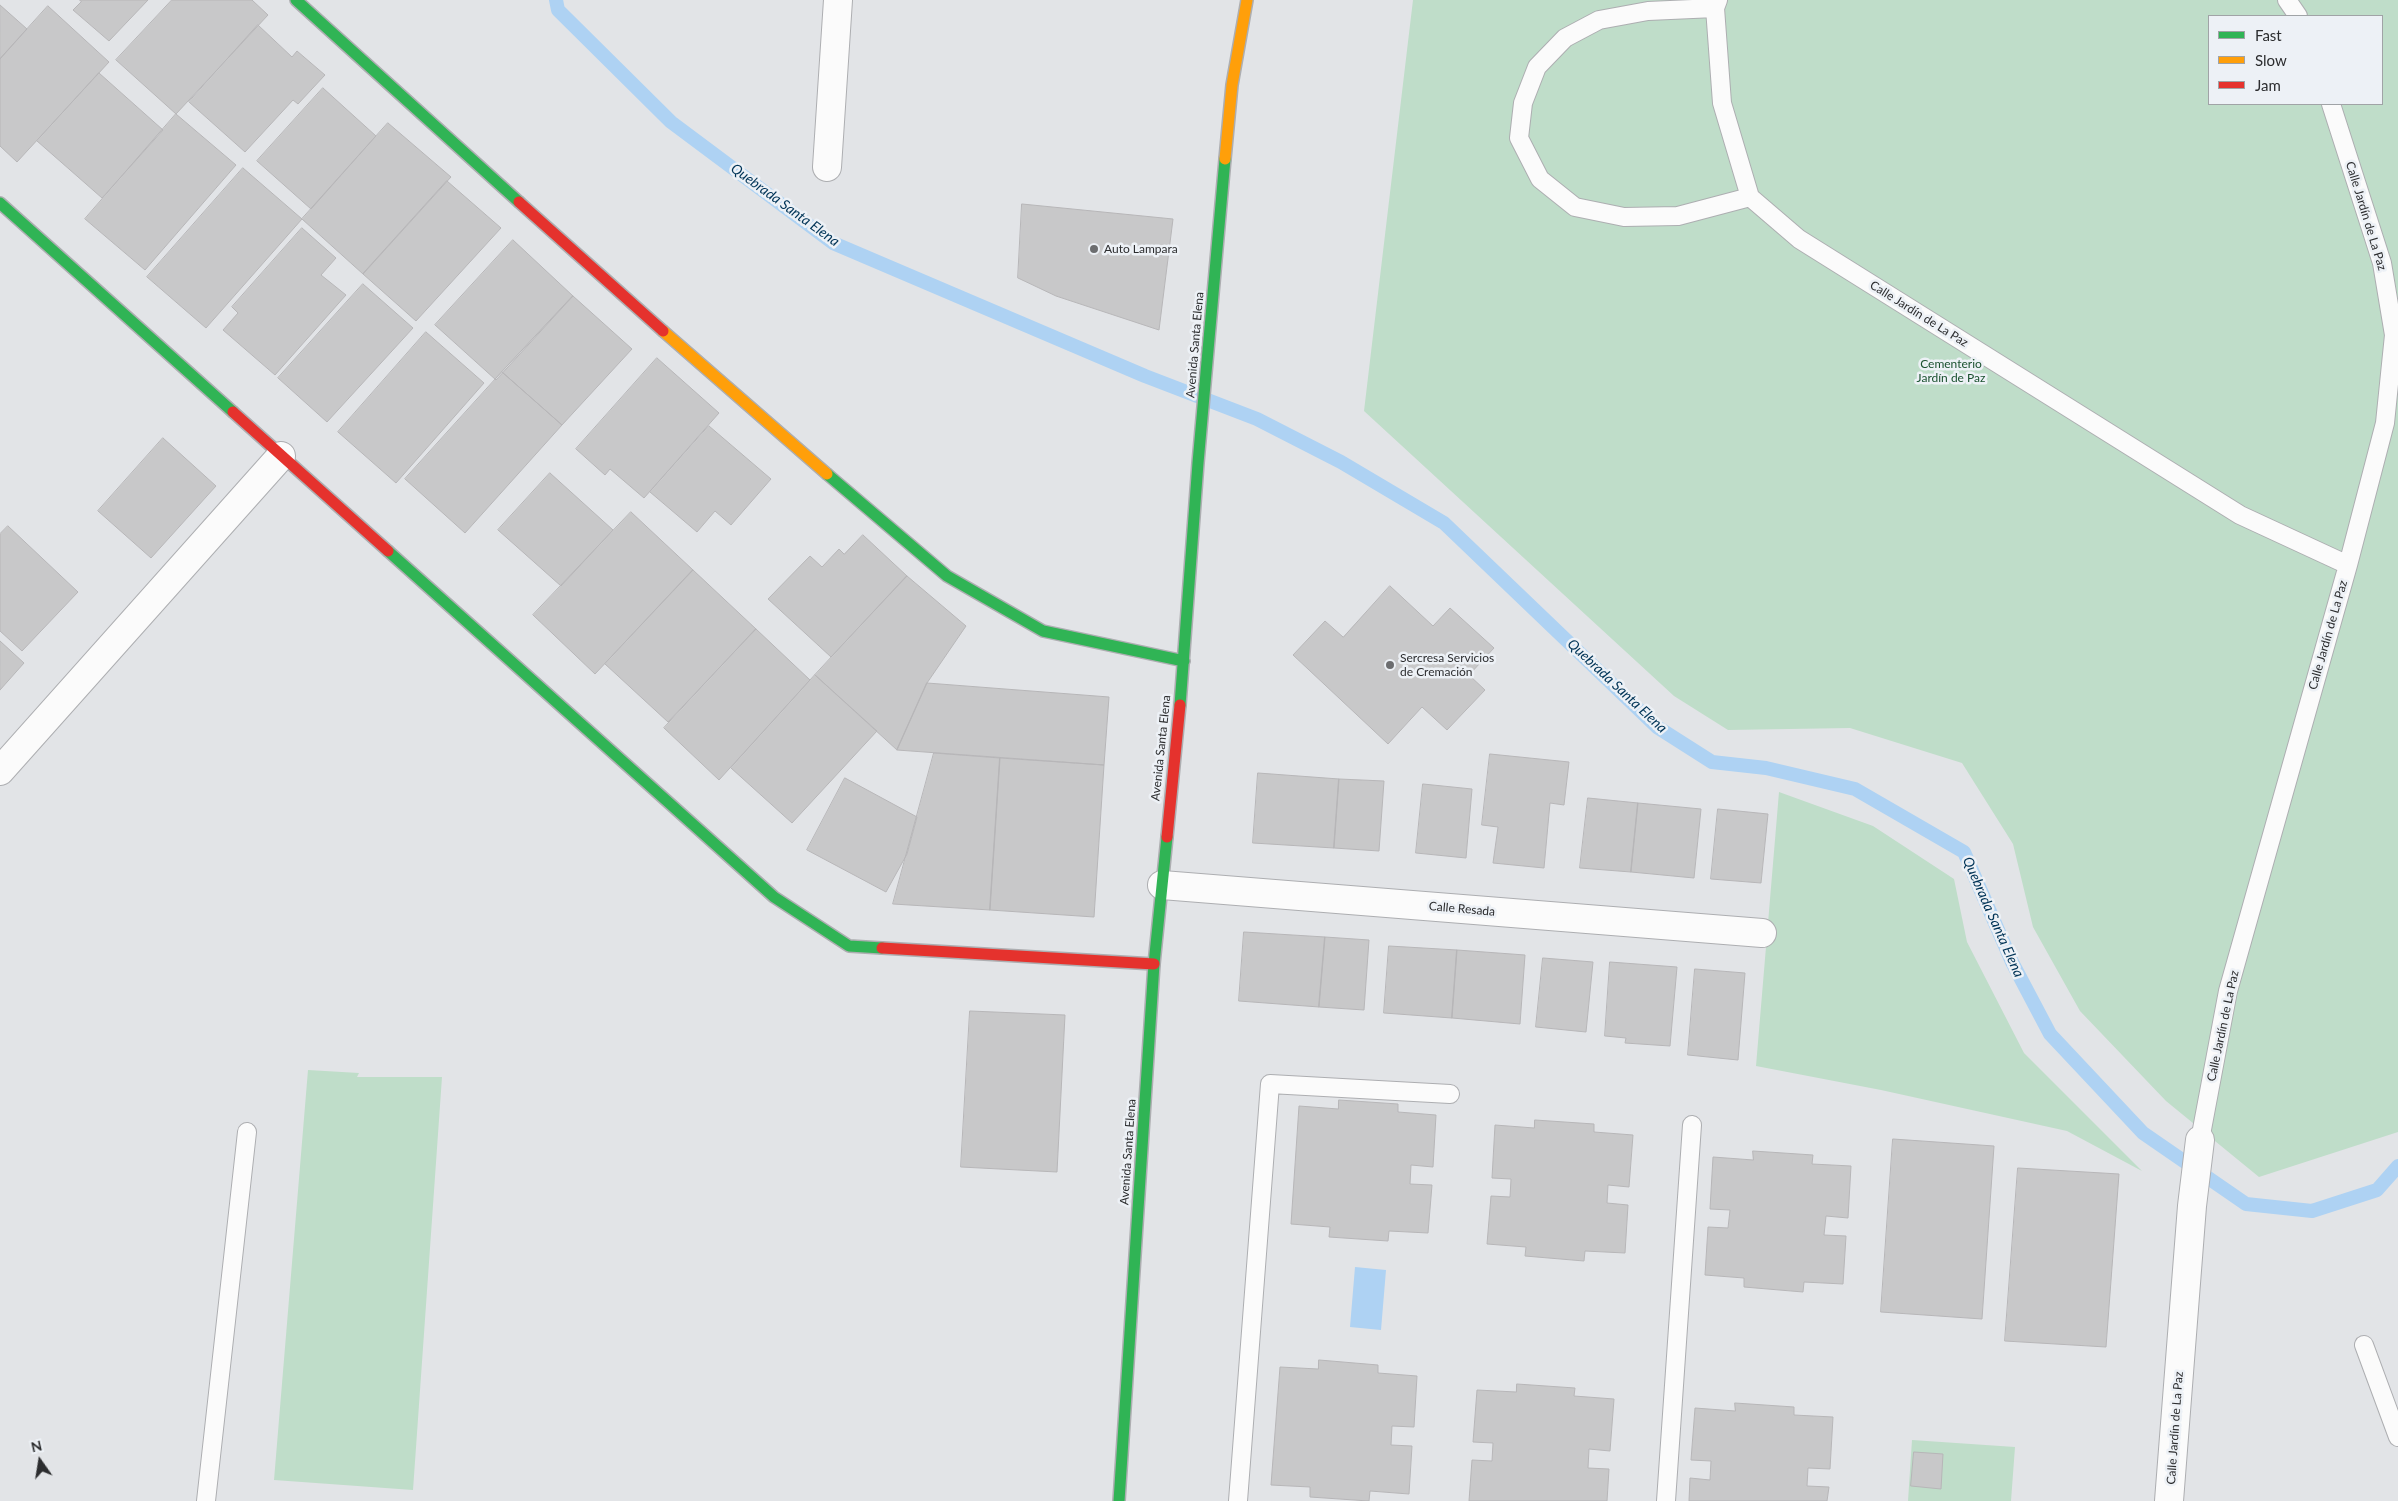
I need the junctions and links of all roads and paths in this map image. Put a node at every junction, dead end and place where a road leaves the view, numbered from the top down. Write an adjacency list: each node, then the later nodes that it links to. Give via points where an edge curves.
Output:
1 (296, 0): 14 (street, via 727,389 947,576 1043,631)
2 (838, 0): 8 (street)
3 (1247, 0): 14 (street, Avenida Santa Elena, via 1232,85 1208,342)
4 (2287, 0): 6 (lane)
5 (1717, 4): 9 (lane, via 1722,103); 9 (lane, via 1599,20 1565,38 1537,67 1522,103 1519,138 1540,178 1575,207 1624,217 1678,216)
6 (2297, 15)
7 (2331, 105): 11 (lane, Calle Jardín de La Paz, via 2382,263)
8 (827, 167)
9 (1750, 198): 13 (lane, Calle Jardín de La Paz, via 1799,239 2240,515)
10 (0, 203): 12 (street)
11 (2396, 334): 13 (lane, Calle Jardín de La Paz, via 2385,423)
12 (281, 456): 15 (street); 18 (street, via 774,897 849,946)
13 (2348, 565): 22 (lane, Calle Jardín de La Paz, via 2228,991)
14 (1184, 661): 16 (street, Avenida Santa Elena)
15 (0, 771)
16 (1162, 886): 17 (street, Calle Resada); 18 (street, Avenida Santa Elena)
17 (1762, 933)
18 (1154, 964): 26 (street, Avenida Santa Elena)
19 (1450, 1094): 27 (lane, via 1270,1084)
20 (1692, 1126): 28 (lane)
21 (247, 1132): 25 (lane)
22 (2200, 1140): 29 (street, Calle Jardín de La Paz)
23 (2364, 1345): 24 (lane)
24 (2398, 1437)
25 (206, 1501)
26 (1118, 1501)
27 (1238, 1501)
28 (1666, 1501)
29 (2169, 1501)

